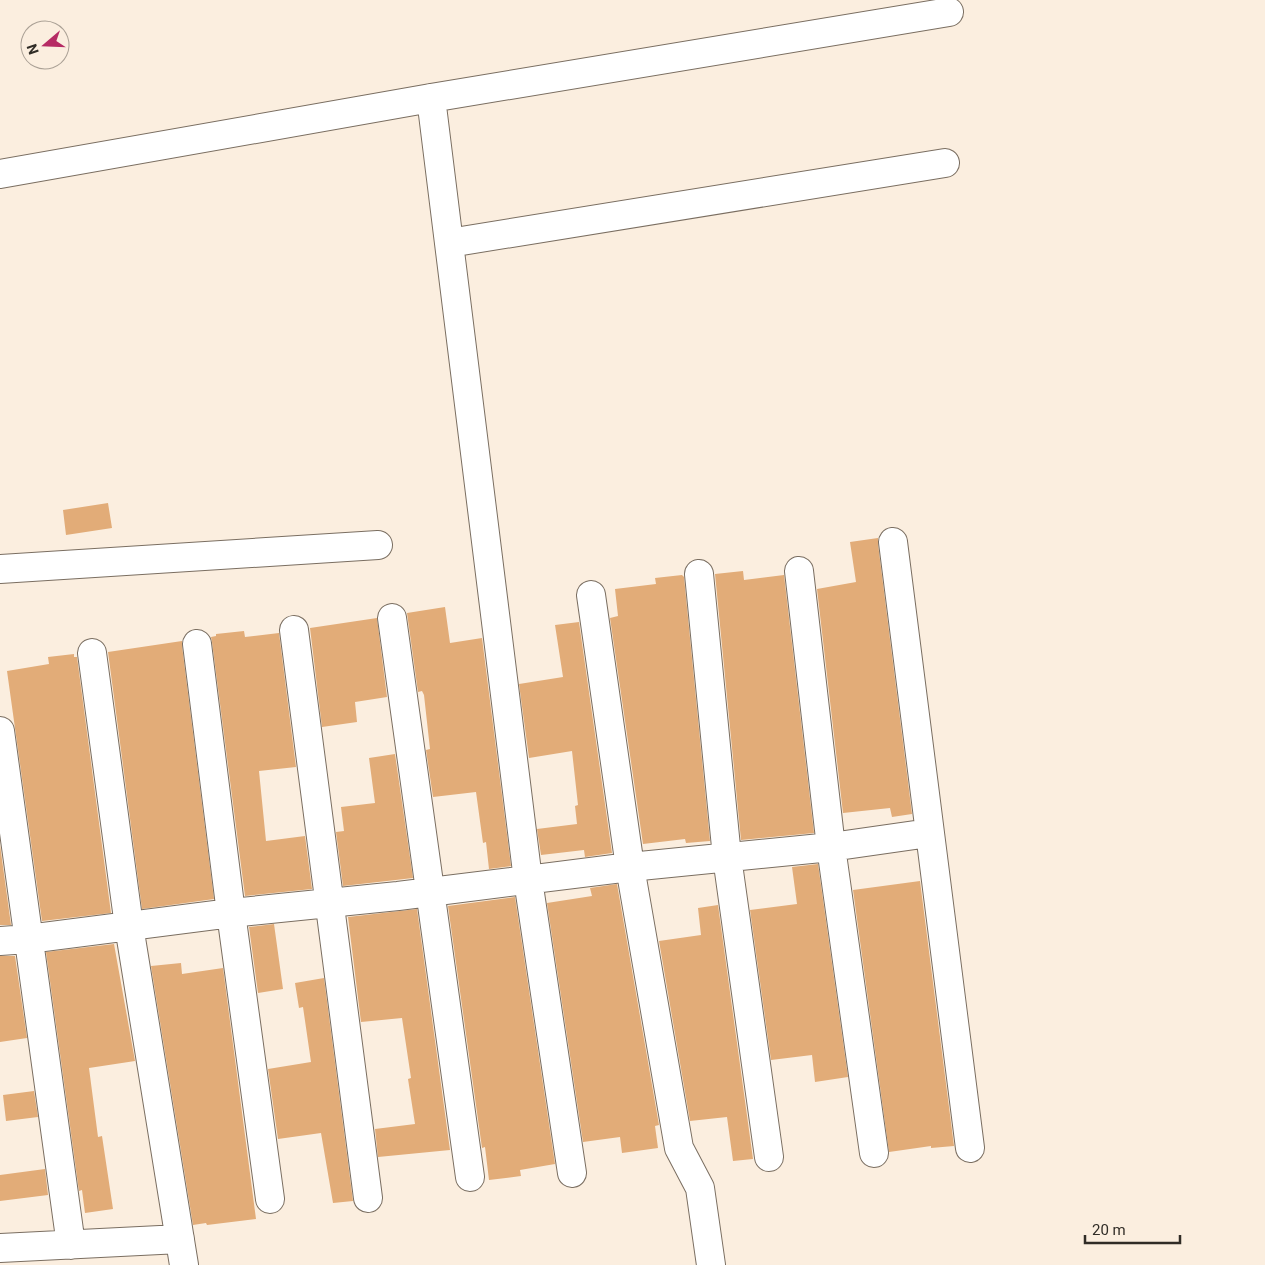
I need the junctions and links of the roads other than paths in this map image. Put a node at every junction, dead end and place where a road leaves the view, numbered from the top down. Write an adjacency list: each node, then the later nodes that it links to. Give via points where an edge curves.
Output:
1 (949, 12): 2 (street)
2 (431, 98): 4 (street); 5 (street)
3 (945, 163): 5 (street)
4 (0, 174)
5 (449, 242): 21 (street)
6 (893, 542): 17 (street)
7 (378, 545): 8 (street)
8 (0, 569)
9 (799, 571): 18 (street)
10 (699, 574): 19 (street)
11 (591, 595): 20 (street)
12 (392, 618): 22 (street)
13 (294, 630): 23 (street)
14 (197, 644): 24 (street)
15 (92, 653): 25 (street)
16 (0, 731): 26 (street)
17 (929, 833): 18 (street); 28 (street)
18 (831, 847): 19 (street); 29 (street)
19 (727, 857): 20 (street); 30 (street)
20 (630, 867): 21 (street); 38 (street, via 679,1148 700,1188)
21 (528, 880): 22 (street); 31 (street)
22 (431, 892): 23 (street); 32 (street)
23 (330, 903): 24 (street); 33 (street)
24 (231, 913): 25 (street); 34 (street)
25 (129, 926): 26 (street); 37 (street)
26 (28, 939): 27 (street); 35 (street)
27 (0, 941)
28 (970, 1148)
29 (874, 1153)
30 (769, 1157)
31 (572, 1173)
32 (470, 1177)
33 (368, 1198)
34 (270, 1199)
35 (71, 1244): 36 (street); 37 (street)
36 (0, 1248)
37 (182, 1252)
38 (711, 1265)

